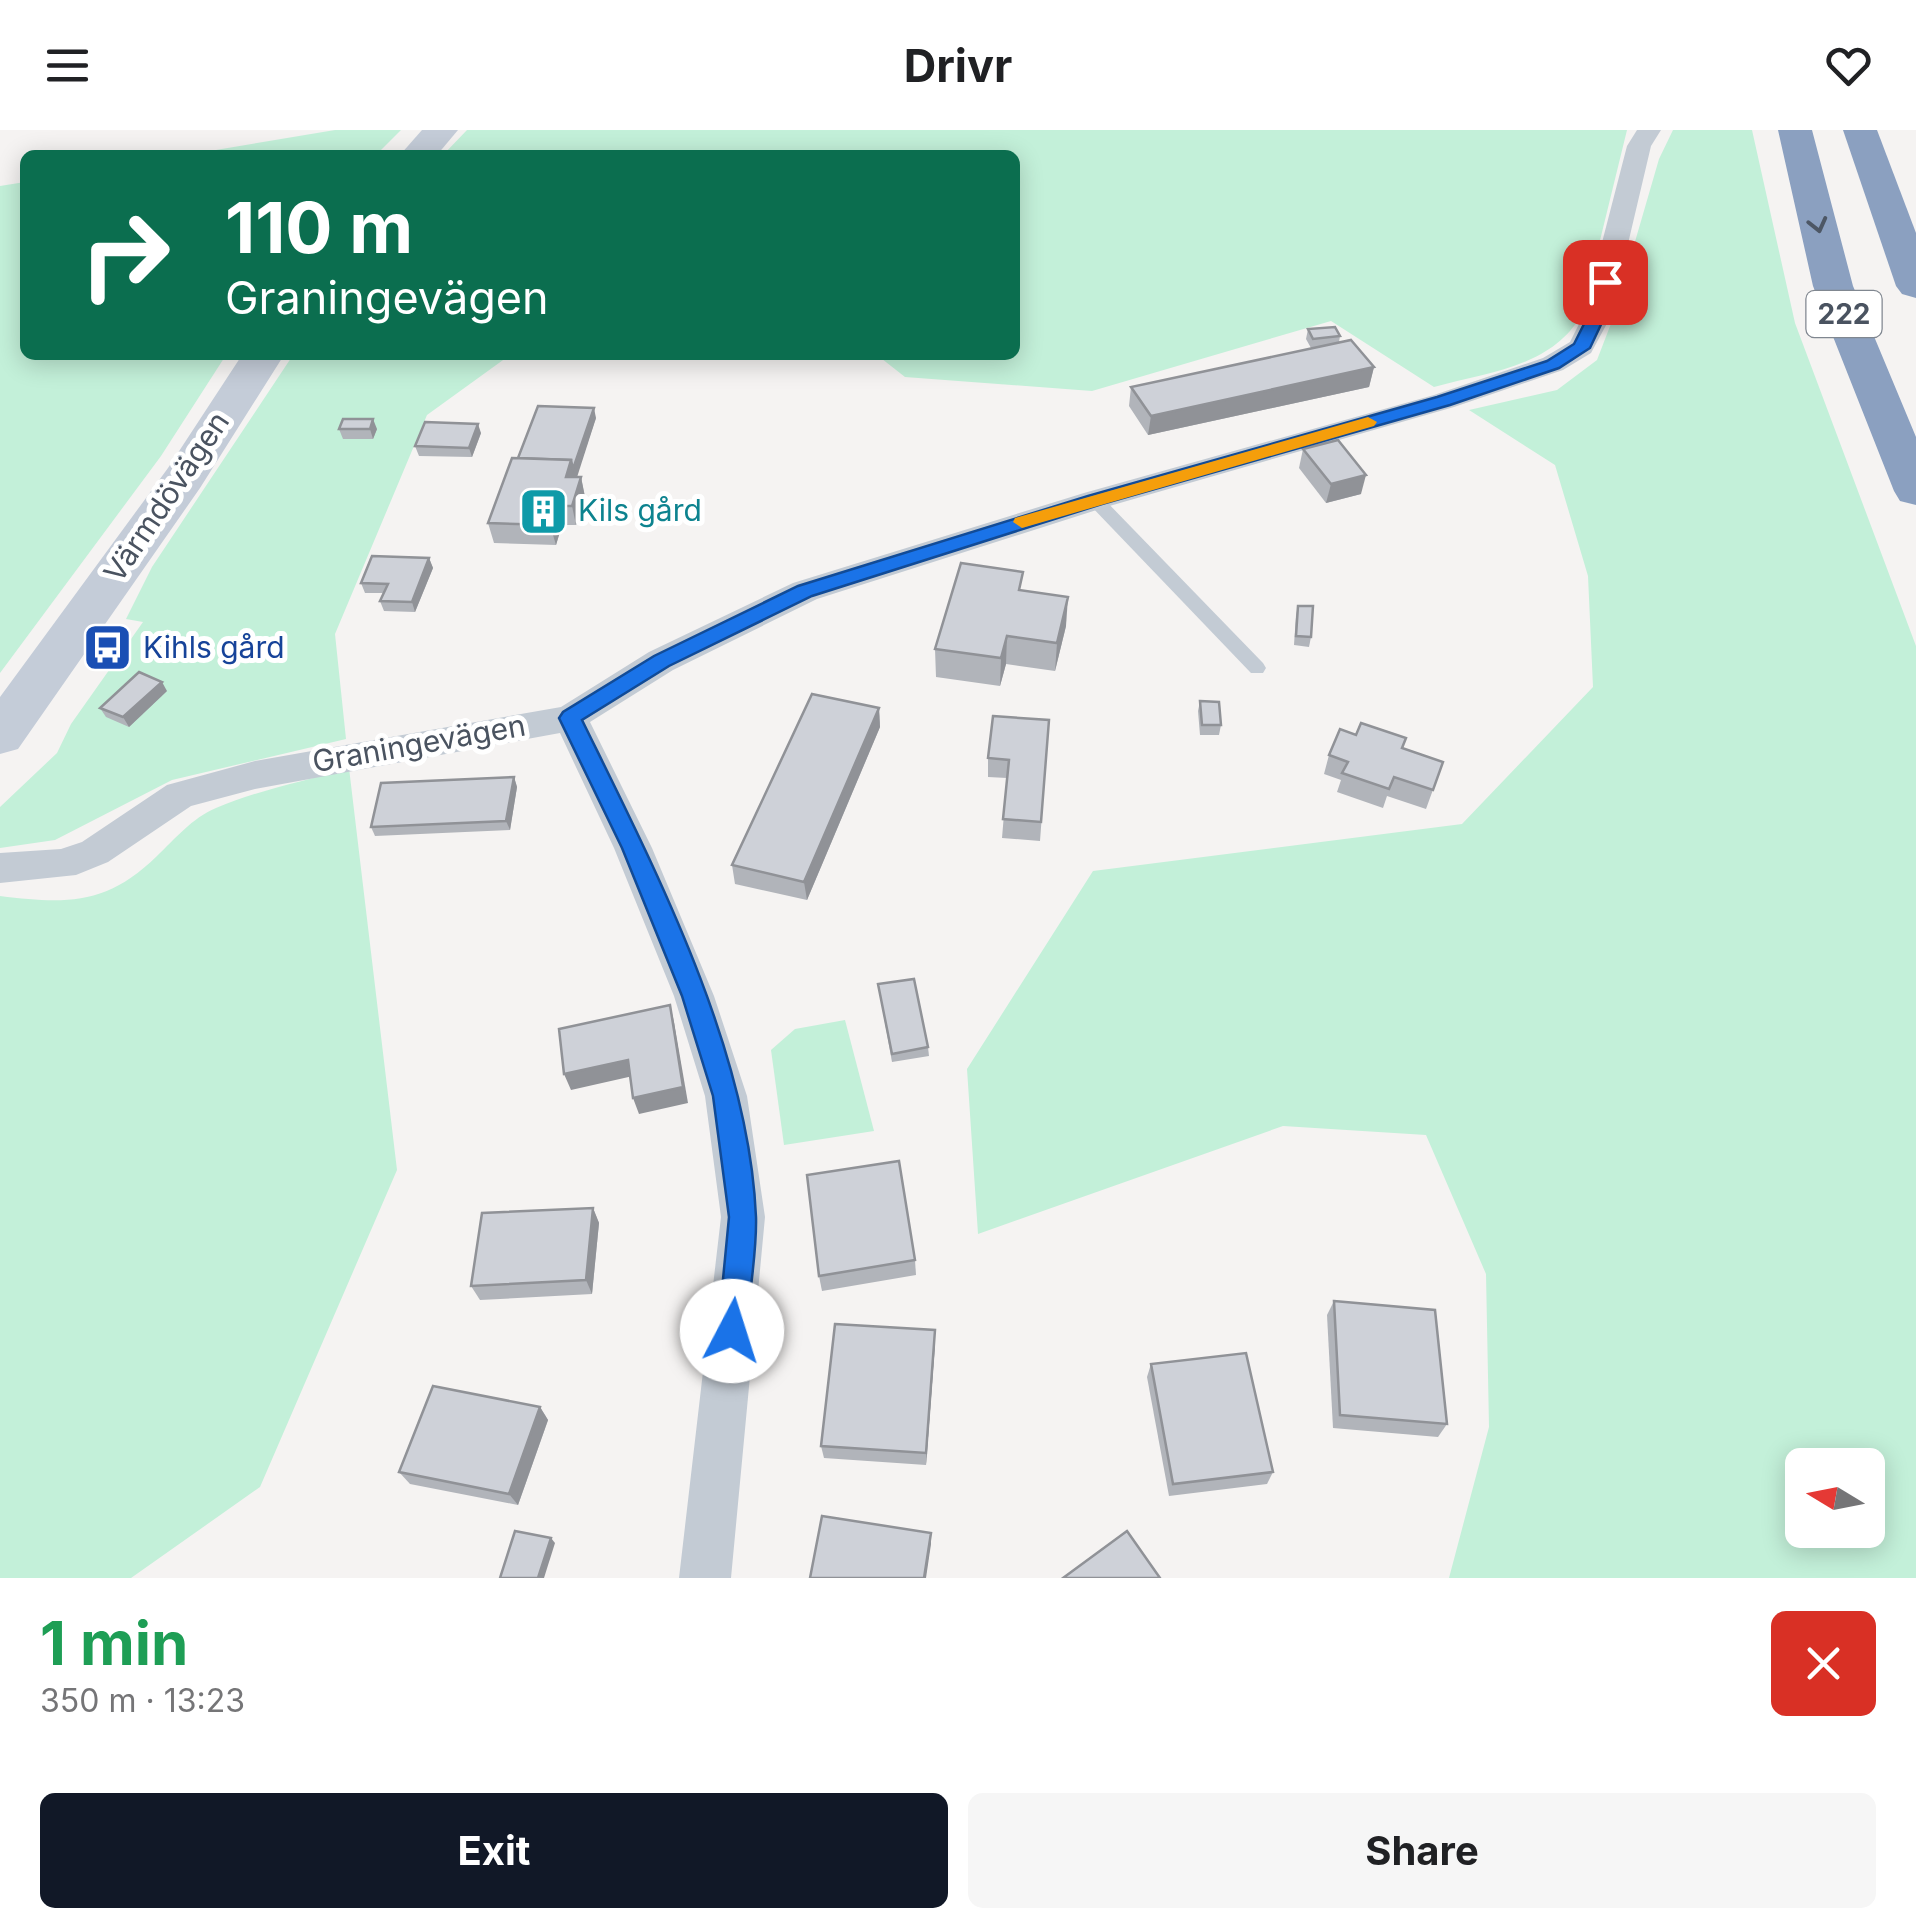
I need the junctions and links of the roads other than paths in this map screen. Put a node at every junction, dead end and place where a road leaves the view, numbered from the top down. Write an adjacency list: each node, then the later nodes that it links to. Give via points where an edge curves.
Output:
1 (441, 130): 5 (main road)
2 (1650, 130): 9 (street, Graningevägen, via 1640,146 1597,316 1581,348 1444,401)
3 (1794, 130): 8 (highway, 222, one-way to 8, via 1834,286)
4 (1860, 130): 6 (highway, 222)
5 (423, 150)
6 (1916, 286)
7 (259, 360): 12 (main road, Värmdövägen, via 184,478)
8 (1916, 491)
9 (1095, 500): 10 (lane); 11 (street, Graningevägen, via 805,591 661,661)
10 (1258, 668)
11 (570, 718): 13 (street, Graningevägen, via 255,775 180,796 95,852 63,864); 14 (street, via 634,848 726,1096 742,1217)
12 (0, 735)
13 (0, 868)
14 (705, 1578)

